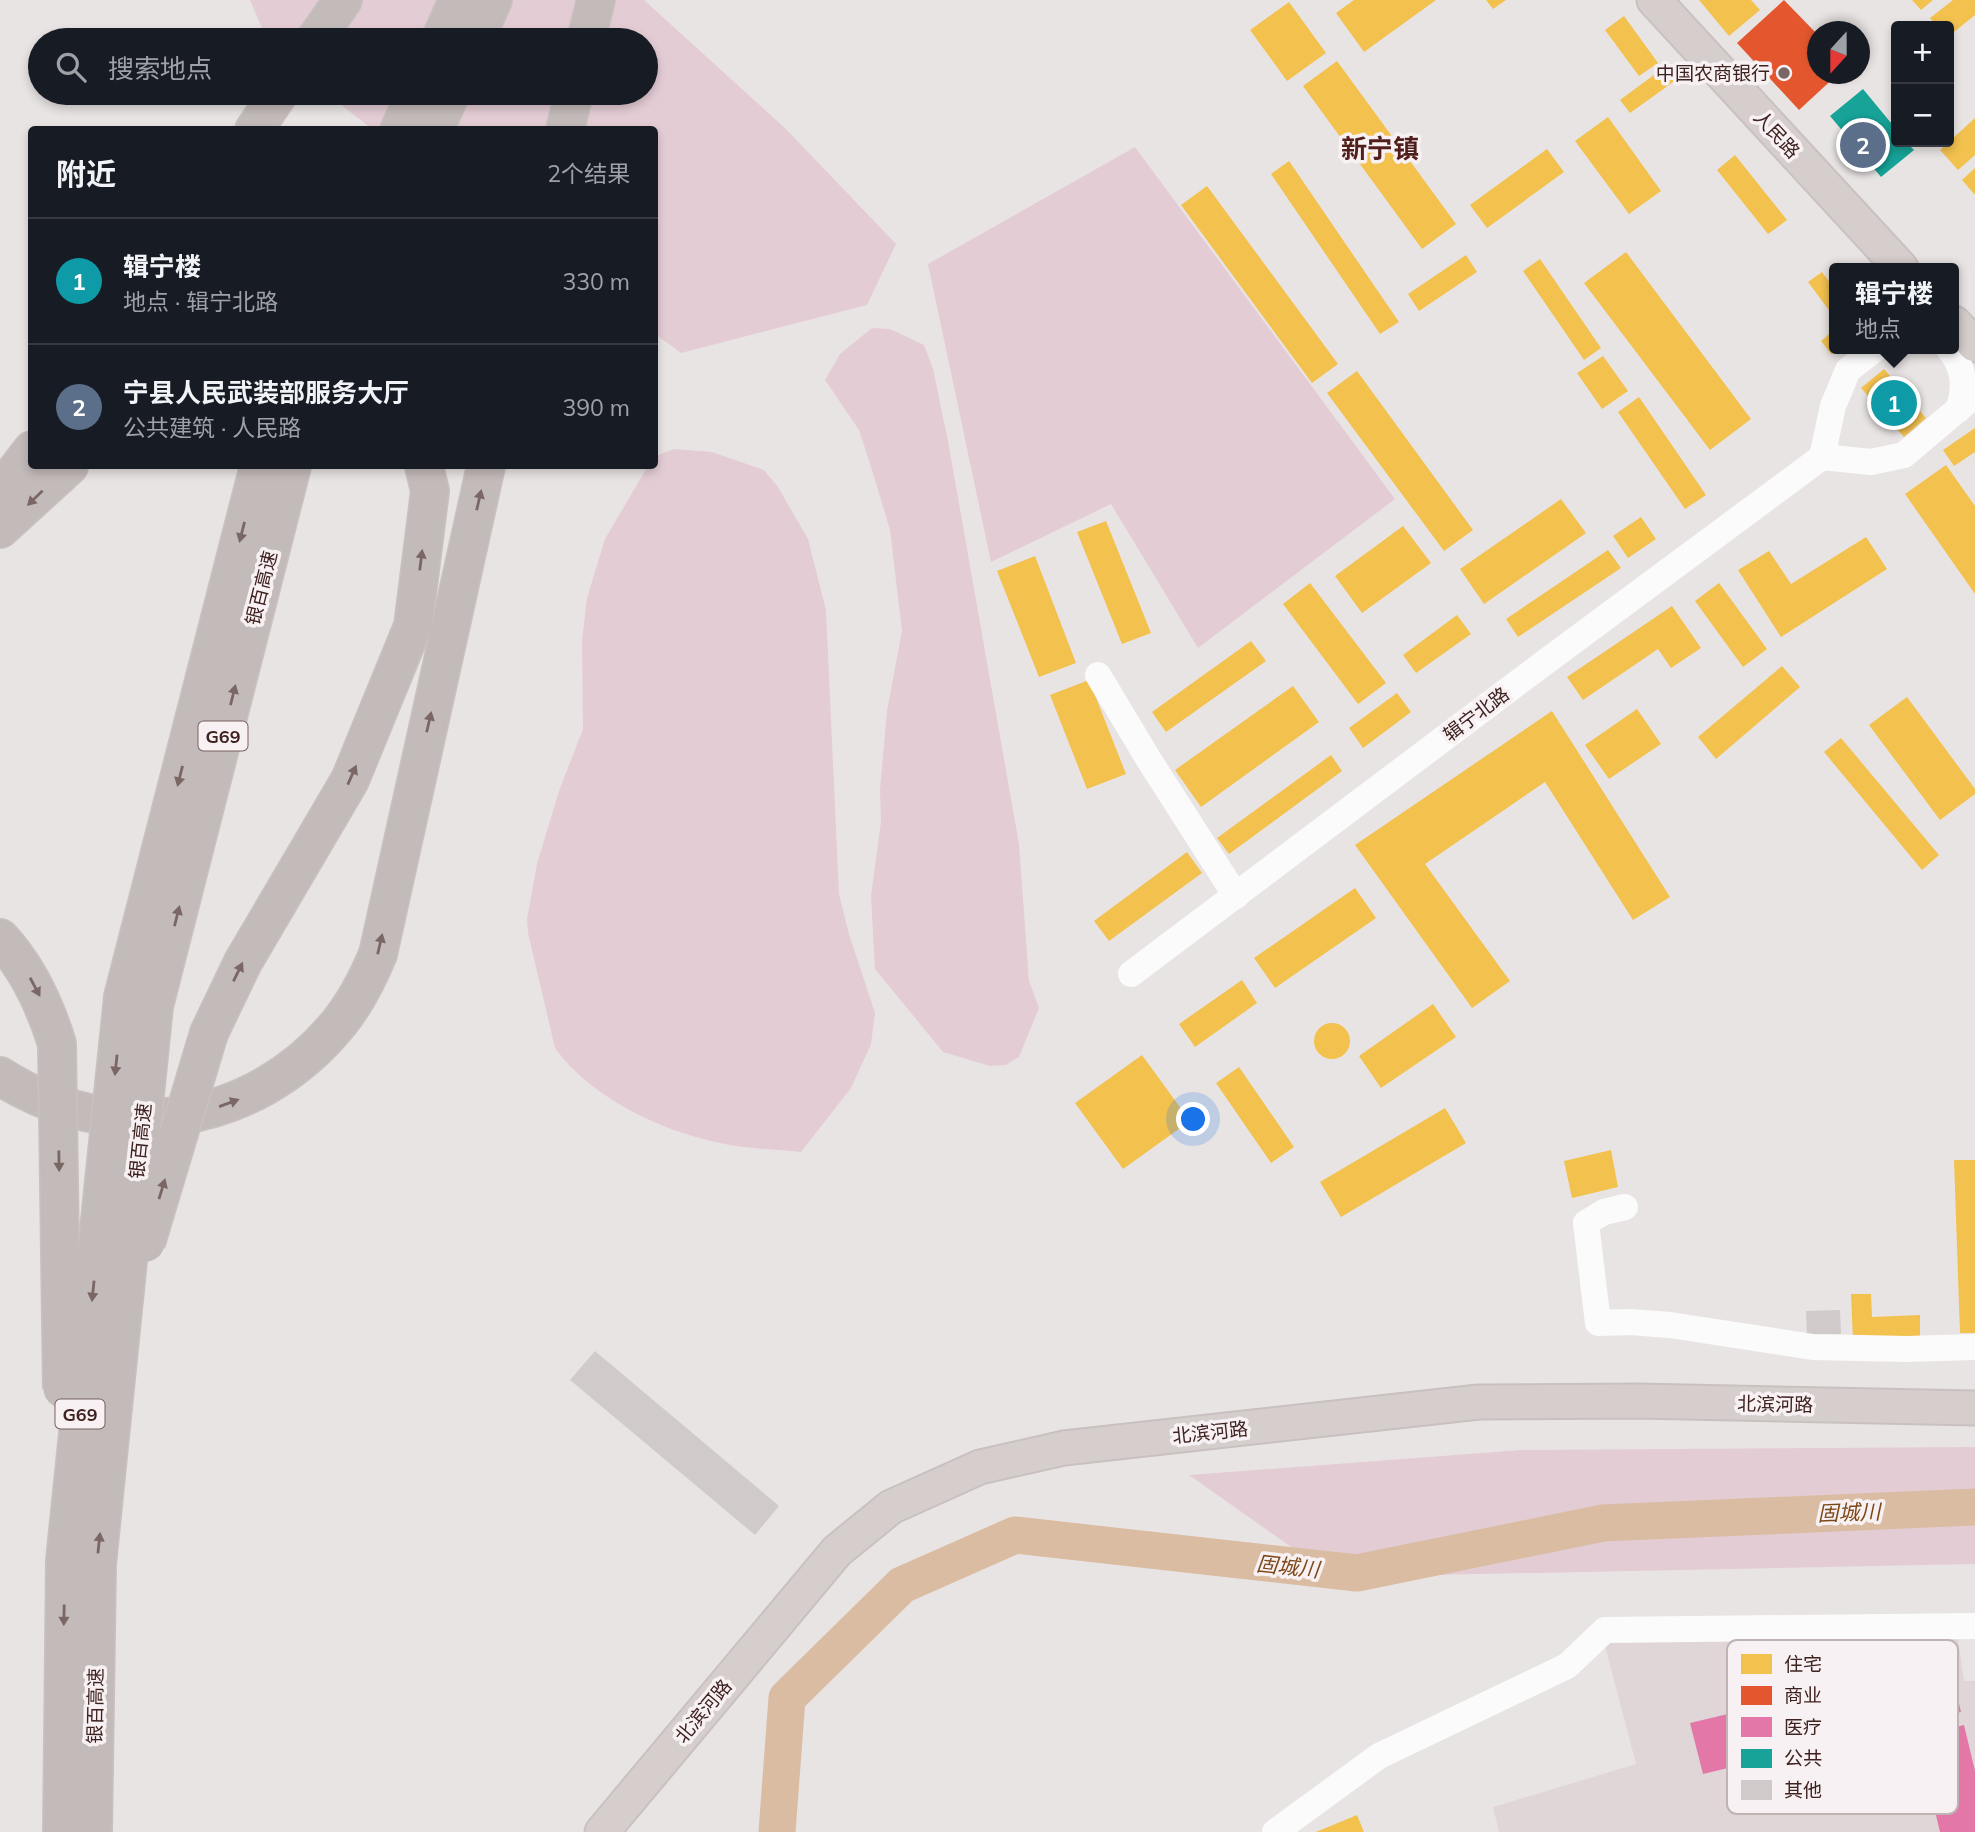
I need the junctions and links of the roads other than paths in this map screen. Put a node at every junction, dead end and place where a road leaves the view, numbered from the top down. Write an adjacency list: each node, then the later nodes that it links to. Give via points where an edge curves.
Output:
1 (343, 0): 6 (highway)
2 (458, 0): 7 (highway)
3 (493, 0): 8 (highway)
4 (596, 0): 9 (highway)
5 (1654, 0): 18 (main road, 人民路)
6 (323, 28)
7 (445, 28)
8 (480, 28)
9 (589, 28)
10 (271, 105): 14 (highway)
11 (410, 105): 15 (highway)
12 (445, 105): 16 (highway)
13 (571, 105): 17 (highway)
14 (257, 126)
15 (401, 126)
16 (436, 126)
17 (566, 126)
18 (1896, 263)
19 (1965, 339): 21 (street, via 1959,364)
20 (1869, 354): 23 (street, via 1848,370 1833,407)
21 (1967, 403): 23 (street, via 1904,455 1871,462)
22 (28, 455): 29 (highway)
23 (1822, 457): 32 (street, 辑宁北路)
24 (66, 469): 30 (highway, one-way to 30)
25 (258, 469): 35 (highway, 银百高速 / G69, one-way to 35)
26 (291, 469): 35 (highway, 银百高速 / G69, one-way to 26)
27 (425, 469): 38 (highway, one-way to 27, bridge, via 209,1033 243,962 350,780 413,626 430,491)
28 (485, 469): 36 (highway, one-way to 28, via 69,1109 125,1119 181,1116 261,1089 305,1059 341,1021 378,954)
29 (0, 492)
30 (0, 529)
31 (1098, 675): 32 (street)
32 (1236, 896): 34 (street, 辑宁北路)
33 (0, 938): 41 (highway, one-way to 41, bridge, via 37,991 57,1044)
34 (1131, 974)
35 (138, 1001): 38 (highway, 银百高速 / G69, bridge); 41 (highway, 银百高速 / G69, one-way to 41, bridge)
36 (0, 1076)
37 (1625, 1207): 39 (street, via 1586,1223 1598,1324 1670,1325 1813,1347)
38 (121, 1325): 44 (highway, 银百高速 / G69, one-way to 38, bridge, via 97,1564)
39 (1975, 1347)
40 (1975, 1408): 45 (main road, 北滨河路, via 1479,1402 1064,1448 980,1467 891,1507 837,1551)
41 (65, 1560): 43 (highway, 银百高速 / G69, one-way to 43, bridge)
42 (1975, 1626): 46 (street, via 1605,1630 1567,1666 1379,1756)
43 (62, 1832)
44 (93, 1832)
45 (602, 1832)
46 (1275, 1832)

